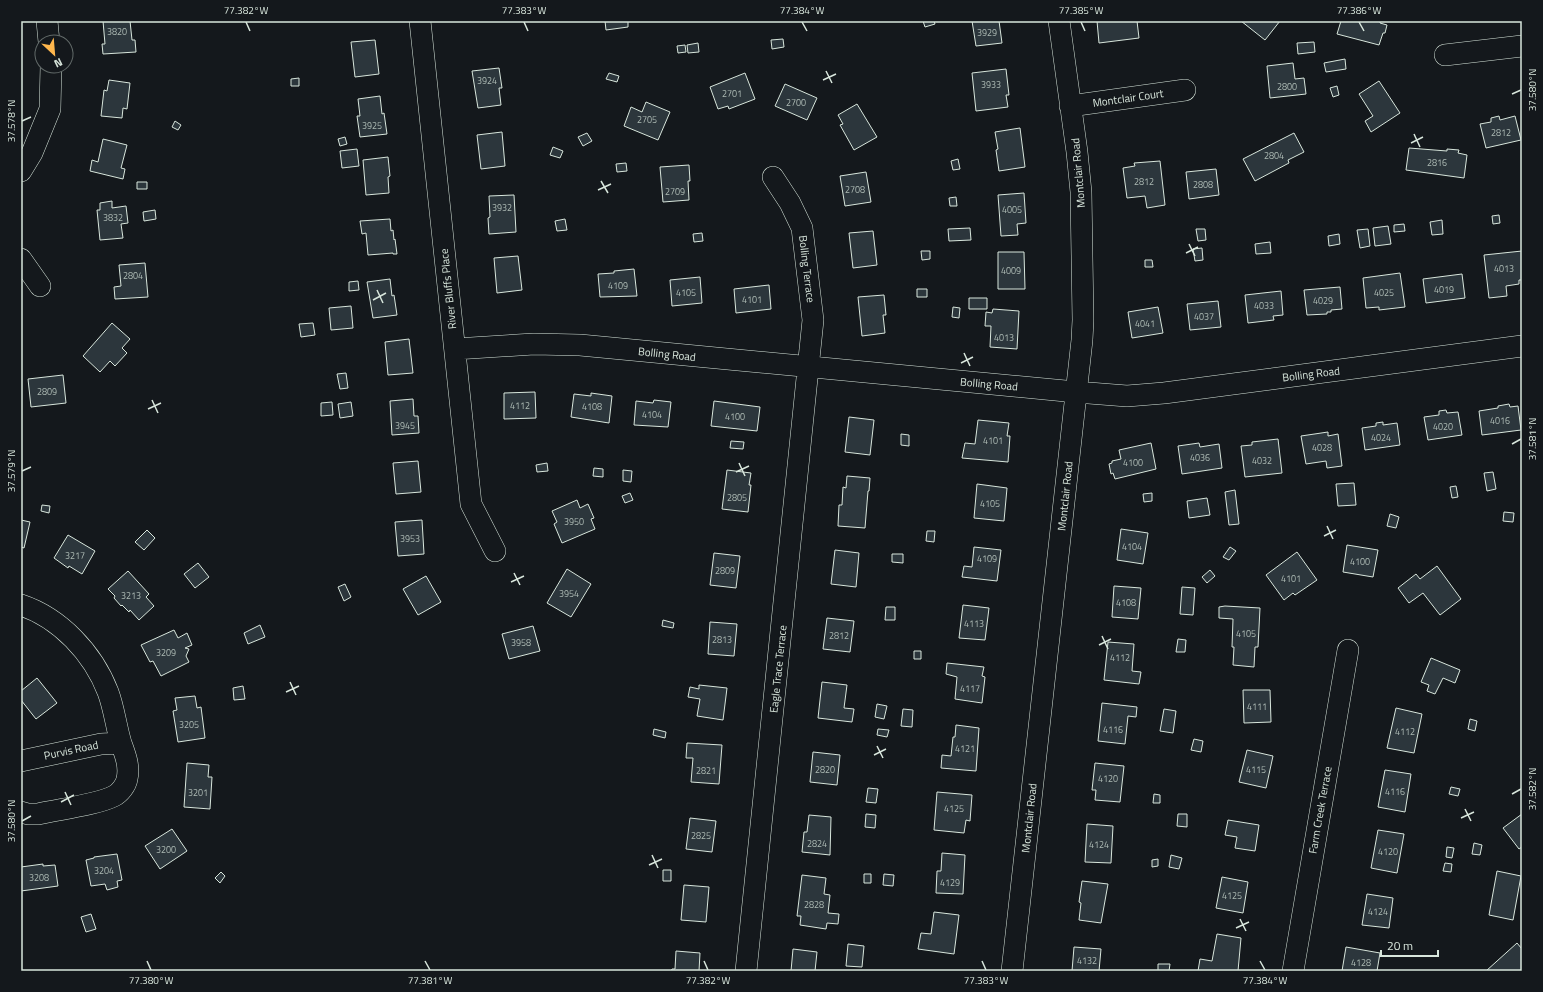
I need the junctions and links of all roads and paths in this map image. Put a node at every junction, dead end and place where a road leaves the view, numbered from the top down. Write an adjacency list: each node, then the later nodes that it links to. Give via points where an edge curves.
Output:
1 (47, 21): 4 (street)
2 (420, 21): 15 (street, River Bluffs Place)
3 (1059, 21): 9 (street, Montclair Road)
4 (48, 34)
5 (1522, 46): 6 (street)
6 (1445, 55)
7 (51, 74): 10 (street, via 50,109 32,153)
8 (1185, 90): 9 (street, Montclair Court)
9 (1070, 106): 17 (street, Montclair Road, via 1081,192 1083,320)
10 (21, 171)
11 (773, 177): 16 (street, Bolling Terrace, via 802,228 814,320)
12 (21, 259): 13 (street)
13 (40, 286)
14 (1522, 346): 17 (street, Bolling Road, via 1164,393 1127,396)
15 (454, 348): 16 (street, Bolling Road, via 534,344 580,345); 18 (street, River Bluffs Place, via 471,504)
16 (809, 368): 17 (street, Bolling Road); 24 (street, Eagle Trace Terrace)
17 (1076, 392): 25 (street, Montclair Road)
18 (495, 551)
19 (21, 605): 21 (street, via 61,627 81,646 97,668 108,692)
20 (1348, 650): 26 (street, Farm Creek Terrace)
21 (121, 743): 22 (street, Purvis Road, via 101,744); 23 (street, via 128,765 127,780 116,795 102,801 38,814)
22 (21, 761)
23 (21, 812)
24 (746, 971)
25 (1012, 971)
26 (1293, 971)

